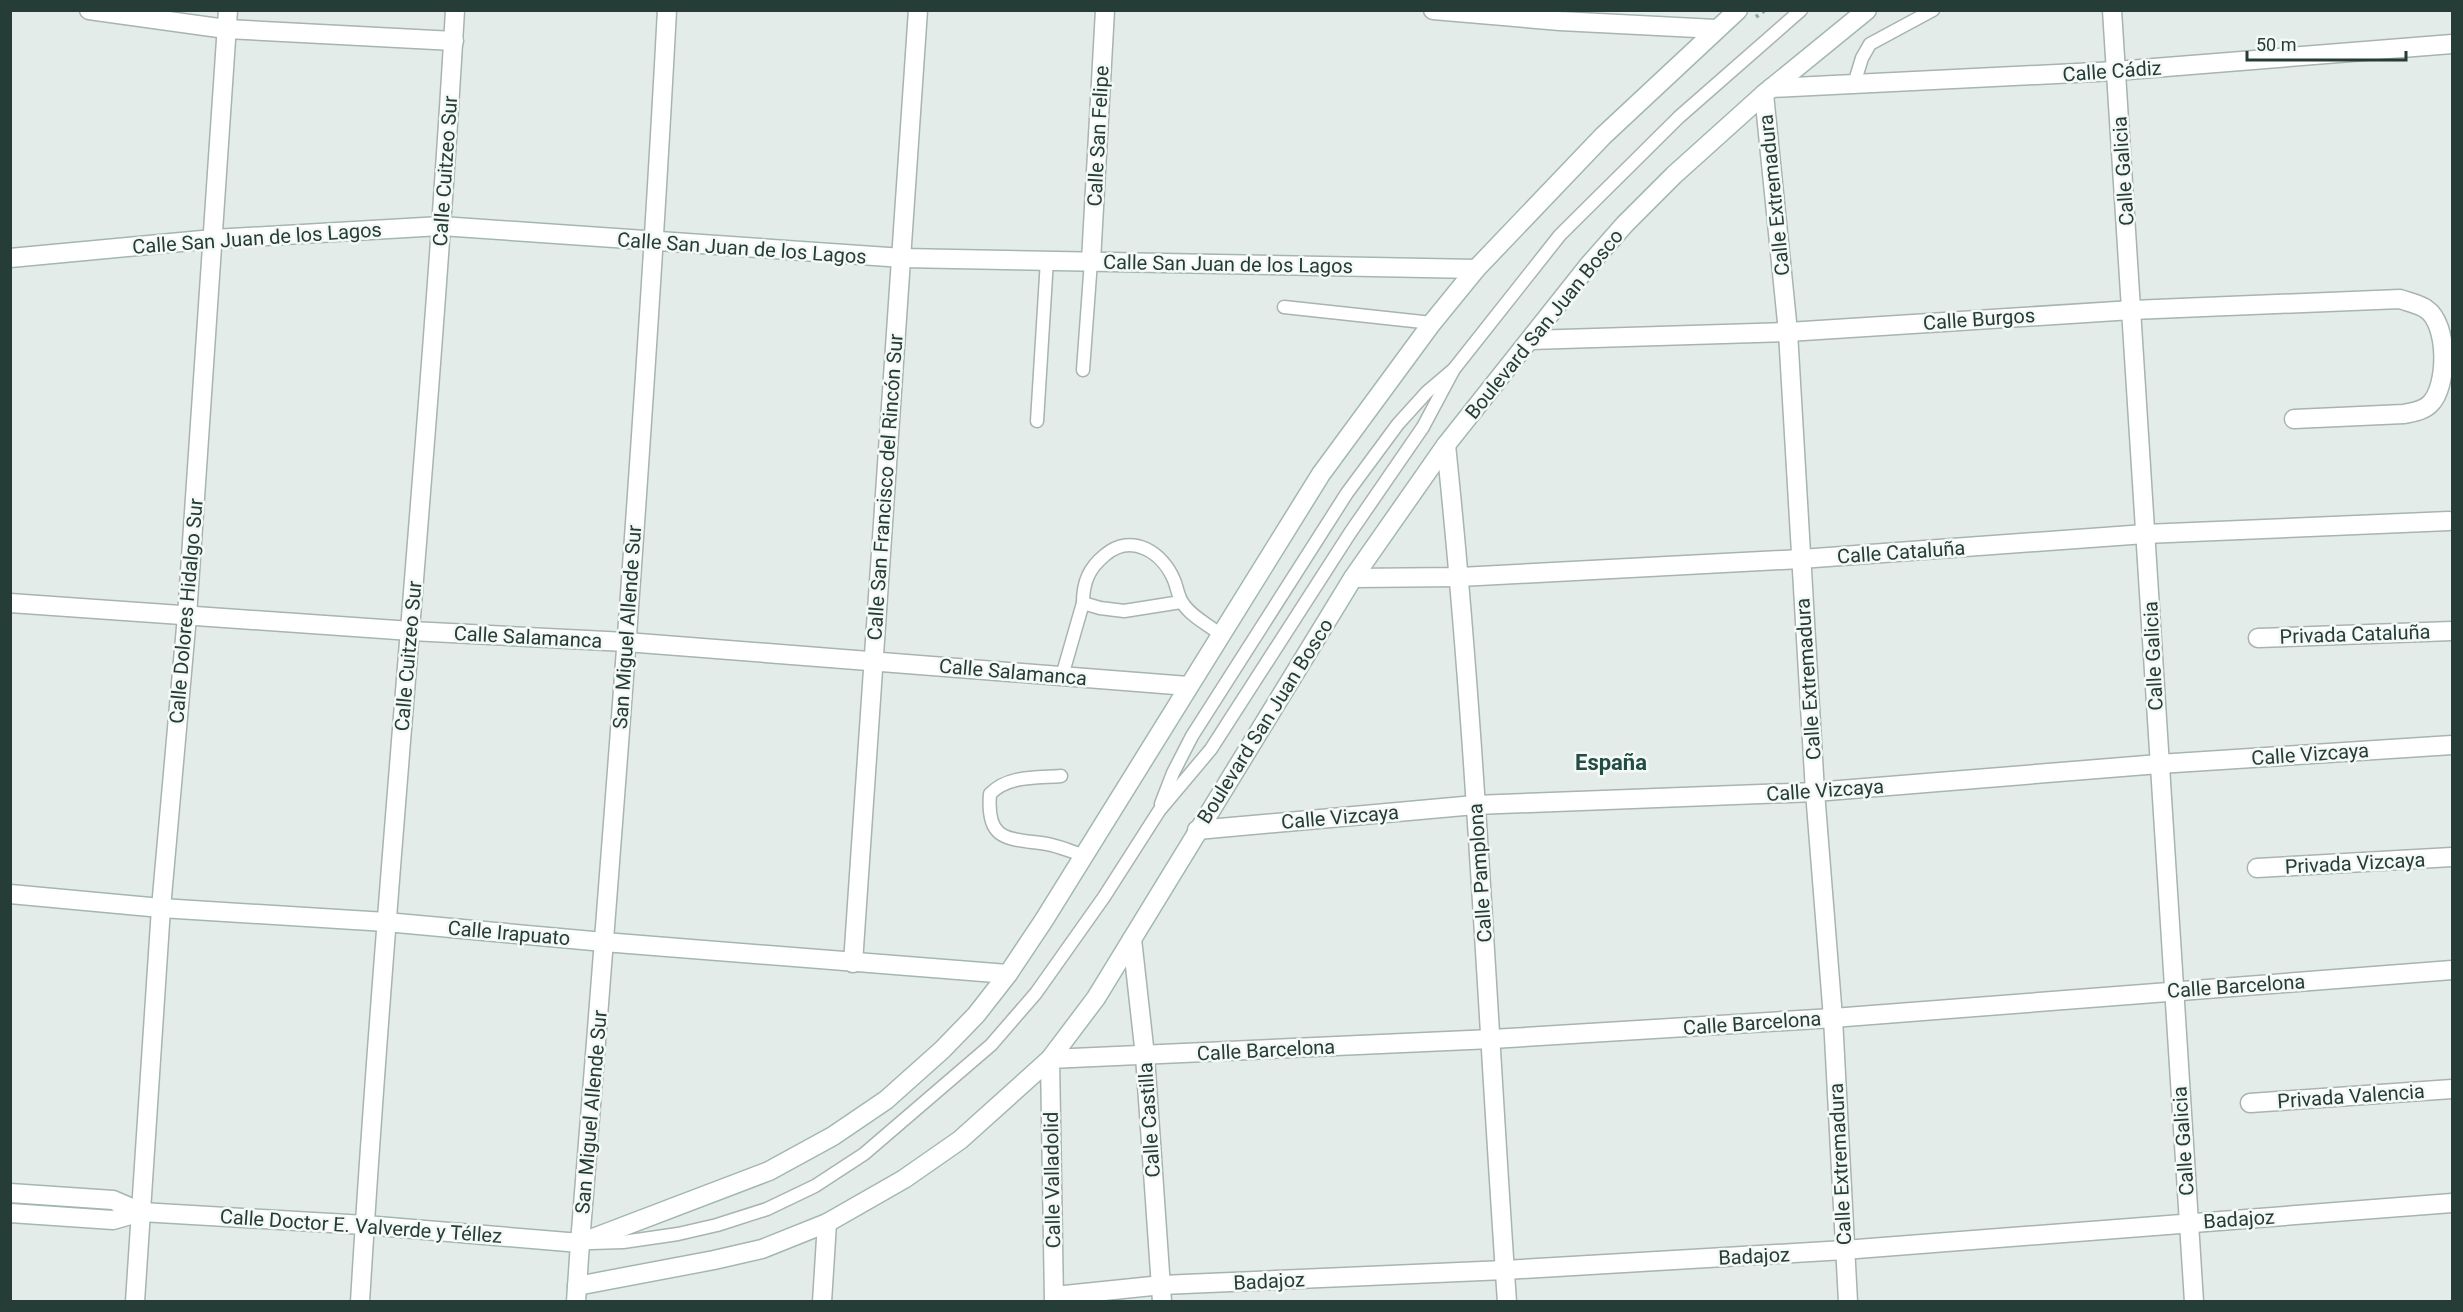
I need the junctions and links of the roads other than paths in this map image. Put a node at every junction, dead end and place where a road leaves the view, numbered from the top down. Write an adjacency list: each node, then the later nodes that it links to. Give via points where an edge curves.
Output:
1 (89, 10): 13 (street)
2 (455, 10): 15 (street, Calle Cuitzeo Sur)
3 (667, 10): 22 (street, San Miguel Allende Sur)
4 (918, 10): 24 (street, Calle San Francisco del Rincón Sur)
5 (1105, 10): 26 (street, Calle San Felipe)
6 (1433, 10): 12 (street)
7 (1738, 10): 14 (street)
8 (1801, 10): 33 (lane, via 1679,117 1560,235)
9 (1867, 10): 19 (street, Boulevard San Juan Bosco)
10 (1933, 10): 18 (lane, via 1870,44)
11 (2112, 10): 17 (street, Calle Galicia)
12 (1561, 16): 14 (street)
13 (227, 20): 15 (street); 21 (street, Calle Dolores Hidalgo Sur)
14 (1716, 29): 27 (street, via 1603,136)
15 (454, 41): 20 (street, Calle Cuitzeo Sur)
16 (2452, 44): 17 (street, Calle Cádiz)
17 (2116, 71): 18 (street, Calle Cádiz); 29 (street, Calle Galicia)
18 (1854, 84): 19 (street, Calle Cádiz)
19 (1768, 91): 31 (street, Calle Extremadura); 32 (street, Boulevard San Juan Bosco, via 1625,224)
20 (441, 226): 21 (street, Calle San Juan de los Lagos); 22 (street, Calle San Juan de los Lagos); 47 (street, Calle Cuitzeo Sur)
21 (213, 239): 23 (street, Calle San Juan de los Lagos); 46 (street, Calle Dolores Hidalgo Sur)
22 (655, 242): 24 (street, Calle San Juan de los Lagos); 51 (street, San Miguel Allende Sur)
23 (10, 258)
24 (903, 258): 25 (street, Calle San Juan de los Lagos); 52 (street, Calle San Francisco del Rincón Sur)
25 (1047, 260): 26 (street, Calle San Juan de los Lagos); 36 (lane)
26 (1091, 261): 27 (street, Calle San Juan de los Lagos); 34 (lane)
27 (1476, 269): 30 (street)
28 (1284, 307): 30 (lane)
29 (2132, 310): 31 (street, Calle Burgos); 35 (street, Calle Burgos, via 2400,299 2427,309 2438,323 2443,370 2438,394 2429,405 2404,414); 39 (street, Calle Galicia)
30 (1432, 323): 49 (street, via 1321,474)
31 (1788, 332): 32 (street, Calle Burgos); 40 (street, Calle Extremadura)
32 (1530, 340): 37 (street, Boulevard San Juan Bosco)
33 (1454, 369): 60 (lane, via 1423,428 1350,533 1211,749); 60 (lane, via 1398,424 1347,493 1192,736)
34 (1083, 370)
35 (2294, 419)
36 (1038, 421)
37 (1446, 445): 41 (street, Calle Pamplona); 42 (street, Boulevard San Juan Bosco)
38 (2449, 521): 39 (street, Calle Cataluña)
39 (2145, 534): 40 (street, Calle Cataluña); 56 (street, Calle Galicia)
40 (1801, 559): 41 (street, Calle Cataluña); 58 (street, Calle Extremadura)
41 (1460, 577): 42 (street, Calle Cataluña); 59 (street, Calle Pamplona)
42 (1353, 578): 61 (street, Boulevard San Juan Bosco)
43 (1181, 602): 45 (lane, via 1124,611); 45 (lane, via 1174,579 1161,559 1150,549 1129,545 1111,549 1095,563 1086,577); 49 (lane)
44 (10, 603): 46 (street, Calle Salamanca)
45 (1083, 603): 53 (lane)
46 (187, 616): 47 (street, Calle Salamanca); 66 (street, Calle Dolores Hidalgo Sur)
47 (411, 631): 51 (street, Calle Salamanca); 67 (street, Calle Cuitzeo Sur)
48 (2452, 631): 50 (street, Privada Cataluña)
49 (1221, 635): 54 (street)
50 (2258, 638)
51 (626, 642): 52 (street, Calle Salamanca); 69 (street, San Miguel Allende Sur)
52 (872, 660): 53 (street, Calle Salamanca); 70 (street, Calle San Francisco del Rincón Sur)
53 (1062, 676): 54 (street, Calle Salamanca)
54 (1188, 686): 62 (street)
55 (2452, 746): 56 (street, Calle Vizcaya)
56 (2159, 764): 58 (street, Calle Vizcaya); 73 (street, Calle Galicia)
57 (1062, 776): 62 (lane, via 1026,778 997,787 990,794 991,819 994,830 1003,837 1050,844)
58 (1815, 792): 59 (street, Calle Vizcaya); 74 (street, Calle Extremadura)
59 (1475, 805): 61 (street, Calle Vizcaya); 75 (street, Calle Pamplona)
60 (1159, 811): 87 (lane, via 1036,993 991,1045 864,1154 815,1186 767,1209 717,1225 623,1242)
61 (1197, 830): 68 (street, Boulevard San Juan Bosco)
62 (1083, 855): 72 (street)
63 (2452, 857): 64 (street, Privada Vizcaya)
64 (2258, 868)
65 (10, 894): 66 (street, Calle Irapuato)
66 (161, 908): 67 (street, Calle Irapuato); 82 (street, Calle Dolores Hidalgo Sur)
67 (386, 922): 69 (street, Calle Irapuato); 86 (street, Calle Cuitzeo Sur)
68 (1132, 939): 76 (street, Calle Castilla); 77 (street, Boulevard San Juan Bosco, via 1096,998)
69 (604, 942): 70 (street, Calle Irapuato); 87 (street, San Miguel Allende Sur)
70 (853, 963): 72 (street, Calle Irapuato)
71 (2452, 970): 73 (street, Calle Barcelona)
72 (1008, 974): 87 (street, via 942,1050 886,1100 833,1136 769,1171)
73 (2174, 990): 74 (street, Calle Barcelona); 84 (street, Calle Galicia)
74 (1833, 1018): 75 (street, Calle Barcelona); 88 (street, Calle Extremadura)
75 (1492, 1039): 76 (street, Calle Barcelona); 89 (street, Calle Pamplona)
76 (1145, 1056): 77 (street, Calle Barcelona); 90 (street, Calle Castilla)
77 (1050, 1059): 85 (street, Boulevard San Juan Bosco, via 960,1140 904,1179); 92 (street, Calle Valladolid)
78 (2452, 1089): 79 (street, Privada Valencia)
79 (2250, 1103)
80 (10, 1193): 82 (street, Calle Doctor E. Valverde y Téllez, via 113,1200)
81 (2452, 1203): 84 (street, Badajoz)
82 (141, 1212): 83 (street, Calle Doctor E. Valverde y Téllez, via 113,1220); 86 (street, Calle Doctor E. Valverde y Téllez); 93 (street, Calle Dolores Hidalgo Sur)
83 (10, 1213)
84 (2188, 1222): 88 (street, Badajoz); 98 (street, Calle Galicia)
85 (827, 1223): 91 (street, Boulevard San Juan Bosco, via 762,1249); 95 (street)
86 (365, 1225): 87 (street, Calle Doctor E. Valverde y Téllez); 94 (street, Calle Cuitzeo Sur)
87 (580, 1243): 91 (street, San Miguel Allende Sur)
88 (1844, 1250): 89 (street, Badajoz); 97 (street, Calle Extremadura)
89 (1505, 1270): 90 (street, Badajoz); 96 (street, Calle Pamplona)
90 (1162, 1293): 92 (street, Badajoz)
91 (576, 1294)
92 (1054, 1299)
93 (135, 1302)
94 (360, 1302)
95 (822, 1302)
96 (1508, 1302)
97 (1848, 1302)
98 (2194, 1302)

